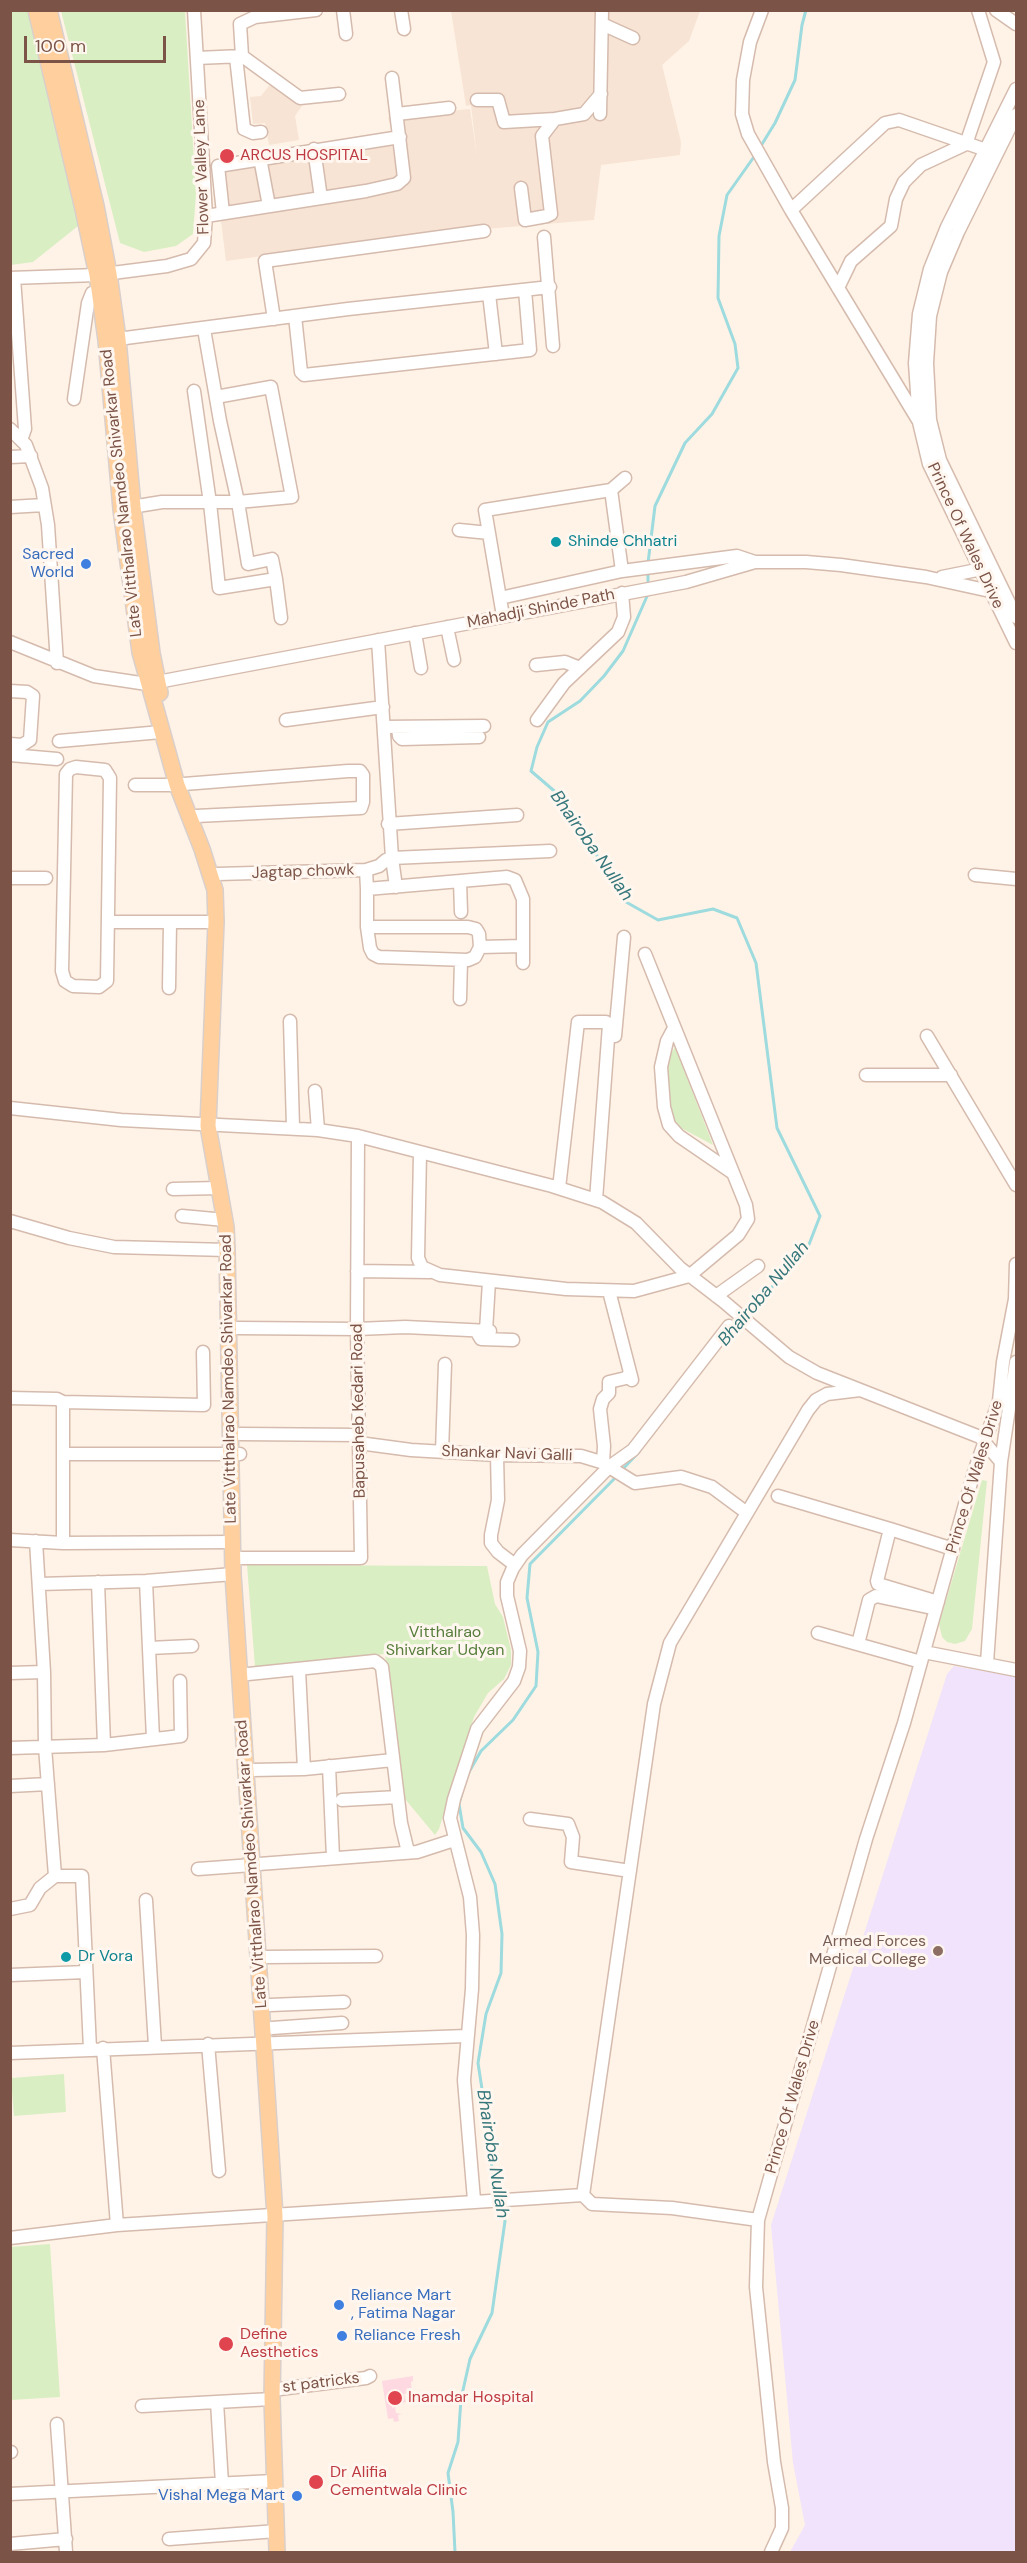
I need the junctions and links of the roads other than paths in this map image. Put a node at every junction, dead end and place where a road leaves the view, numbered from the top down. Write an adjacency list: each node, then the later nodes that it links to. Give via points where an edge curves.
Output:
1 (36, 10): 42 (main road, Late Vitthalrao Namdeo Shivarkar Road)
2 (49, 10): 42 (main road, Late Vitthalrao Namdeo Shivarkar Road, via 96,206)
3 (194, 10): 17 (street, Flower Valley Lane)
4 (316, 10): 16 (street, via 255,18 240,24)
5 (343, 10): 14 (street)
6 (401, 10): 13 (street)
7 (602, 10): 11 (street)
8 (762, 10): 37 (street, via 750,42 742,114 748,134)
9 (978, 10): 30 (street, via 994,62)
10 (996, 10): 12 (street)
11 (602, 24): 15 (street); 21 (street)
12 (1017, 24)
13 (404, 29)
14 (346, 34)
15 (633, 38)
16 (239, 56): 17 (street); 20 (street, via 300,98); 28 (street, via 244,129)
17 (197, 58): 39 (street, Flower Valley Lane)
18 (392, 78): 24 (street)
19 (1017, 89): 32 (street, Prince Of Wales Drive)
20 (339, 94)
21 (601, 94): 25 (street); 27 (street, via 585,114)
22 (477, 100): 27 (street, via 498,100 504,122)
23 (449, 108): 24 (street)
24 (397, 114): 29 (street)
25 (600, 114)
26 (1017, 114): 58 (street, Prince Of Wales Drive, via 941,272 929,328)
27 (555, 119): 34 (street, via 542,136 548,216 525,220)
28 (261, 132)
29 (400, 137): 31 (street); 35 (street, via 404,178 397,184)
30 (966, 144): 32 (street); 37 (street, via 899,120 885,123); 45 (street, via 921,165 904,182 891,226 851,261)
31 (314, 149): 33 (street); 35 (street)
32 (986, 150): 58 (street, Prince Of Wales Drive, via 930,269 919,314 915,363)
33 (260, 159): 36 (street); 38 (street, via 218,166)
34 (521, 188)
35 (321, 198): 36 (street)
36 (269, 206): 38 (street)
37 (791, 210): 45 (street)
38 (223, 213): 39 (street)
39 (206, 216): 42 (street, Flower Valley Lane, via 204,243 191,259)
40 (484, 231): 50 (street, via 265,261)
41 (544, 237): 44 (street)
42 (103, 275): 43 (street, Flower Valley Lane); 47 (main road, Late Vitthalrao Namdeo Shivarkar Road); 52 (main road, Late Vitthalrao Namdeo Shivarkar Road)
43 (12, 278): 60 (street, via 25,429)
44 (550, 287): 46 (street); 53 (street)
45 (838, 288): 58 (street)
46 (525, 290): 48 (street); 54 (street, via 530,350)
47 (99, 291): 52 (main road, Late Vitthalrao Namdeo Shivarkar Road); 57 (street, via 92,292 88,303)
48 (489, 294): 49 (street); 54 (street)
49 (295, 316): 50 (street); 54 (street, via 304,375)
50 (274, 319): 51 (street)
51 (204, 329): 52 (street); 56 (street)
52 (112, 340): 69 (main road, Late Vitthalrao Namdeo Shivarkar Road)
53 (553, 346)
54 (496, 354)
55 (194, 391): 66 (street)
56 (216, 397): 65 (street); 65 (street, via 271,387 292,497)
57 (74, 399)
58 (924, 421): 73 (street, Prince Of Wales Drive, via 929,464)
59 (10, 429): 60 (street)
60 (21, 440): 61 (street)
61 (31, 456): 62 (street); 67 (street)
62 (10, 457)
63 (625, 478): 64 (street)
64 (611, 490): 71 (street, via 485,510); 74 (street)
65 (238, 502): 66 (street); 76 (street, via 248,564 272,559)
66 (210, 503): 69 (street, via 162,502); 76 (street, via 219,588)
67 (44, 505): 68 (street); 89 (street)
68 (10, 507)
69 (127, 508): 93 (main road, Late Vitthalrao Namdeo Shivarkar Road, via 140,652)
70 (459, 531): 71 (street)
71 (489, 533): 79 (street)
72 (755, 562): 74 (street, via 737,556); 75 (street, Mahadji Shinde Path, via 806,562); 78 (street, Mahadji Shinde Path, via 686,582)
73 (986, 568): 75 (street, Mahadji Shinde Path); 77 (street, Prince Of Wales Drive)
74 (622, 571): 79 (street)
75 (926, 578): 77 (street, Mahadji Shinde Path)
76 (276, 579): 82 (street)
77 (996, 588): 81 (street, Prince Of Wales Drive); 87 (street, Prince Of Wales Drive)
78 (628, 592): 80 (street, Mahadji Shinde Path); 92 (street, via 618,632)
79 (500, 598): 80 (street)
80 (503, 616): 83 (street, Mahadji Shinde Path)
81 (1017, 617)
82 (281, 618)
83 (447, 627): 84 (street, Mahadji Shinde Path); 88 (street)
84 (415, 633): 85 (street, Mahadji Shinde Path); 91 (street)
85 (378, 640): 93 (street, Mahadji Shinde Path); 95 (street)
86 (10, 642): 89 (street, Mahadji Shinde Path)
87 (1017, 643)
88 (454, 660)
89 (57, 663): 93 (street, Mahadji Shinde Path, via 94,676)
90 (536, 665): 92 (street, via 565,662)
91 (421, 668)
92 (580, 668): 97 (street)
93 (152, 683): 100 (main road, Late Vitthalrao Namdeo Shivarkar Road); 106 (main road, Late Vitthalrao Namdeo Shivarkar Road)
94 (10, 691): 102 (street, via 33,696 30,740 22,745)
95 (383, 707): 96 (street); 98 (street)
96 (286, 720)
97 (537, 720)
98 (384, 727): 99 (street); 109 (street)
99 (481, 731)
100 (161, 732): 101 (street); 106 (main road, Late Vitthalrao Namdeo Shivarkar Road)
101 (59, 741)
102 (10, 744)
103 (10, 755): 104 (street)
104 (57, 759)
105 (135, 785): 106 (street)
106 (181, 785): 108 (main road, Late Vitthalrao Namdeo Shivarkar Road); 108 (street, via 348,771 360,771 363,775 361,808); 123 (main road, Late Vitthalrao Namdeo Shivarkar Road, via 214,890)
107 (517, 815): 109 (street)
108 (196, 816): 113 (main road, Late Vitthalrao Namdeo Shivarkar Road)
109 (388, 824): 111 (street)
110 (550, 851): 111 (street)
111 (389, 859): 112 (street, Jagtap chowk); 119 (street)
112 (366, 870): 113 (street, Jagtap chowk); 120 (street)
113 (218, 874): 141 (main road, Late Vitthalrao Namdeo Shivarkar Road, via 225,919)
114 (975, 875): 117 (street)
115 (10, 878): 116 (street)
116 (46, 878)
117 (1017, 879)
118 (460, 881): 119 (street); 121 (street); 127 (street, via 507,877 515,880 524,898)
119 (396, 887): 120 (street)
120 (368, 889): 125 (street)
121 (460, 912)
122 (108, 922): 122 (street, via 107,981 99,987 73,986 65,981 62,971 66,774 76,767 109,773); 124 (street)
123 (216, 922): 124 (street); 141 (main road, Late Vitthalrao Namdeo Shivarkar Road)
124 (170, 923): 132 (street)
125 (367, 927): 128 (street, via 468,927 479,934); 130 (street, via 370,948 380,957)
126 (624, 937): 151 (street)
127 (523, 946): 128 (street); 131 (street)
128 (480, 947): 130 (street, via 475,957)
129 (645, 954): 135 (street)
130 (461, 960): 133 (street)
131 (523, 963)
132 (169, 988)
133 (460, 999)
134 (290, 1021): 142 (street)
135 (674, 1028): 146 (street); 146 (street, via 661,1067 669,1125)
136 (927, 1036): 138 (street)
137 (866, 1075): 138 (street)
138 (951, 1075): 147 (street)
139 (315, 1091): 143 (street)
140 (10, 1108): 141 (street)
141 (211, 1126): 142 (street); 148 (main road, Late Vitthalrao Namdeo Shivarkar Road); 165 (main road, Late Vitthalrao Namdeo Shivarkar Road, via 232,1222)
142 (293, 1127): 143 (street)
143 (318, 1130): 144 (street)
144 (358, 1136): 145 (street); 158 (street, Bapusaheb Kedari Road)
145 (420, 1152): 149 (street); 159 (street, via 417,1252 422,1267)
146 (733, 1173): 160 (street, via 748,1219 738,1235)
147 (1017, 1185)
148 (219, 1188): 150 (street); 153 (main road, Late Vitthalrao Namdeo Shivarkar Road)
149 (560, 1188): 151 (street); 151 (street, via 578,1022 606,1023 609,1025)
150 (173, 1189)
151 (599, 1201): 160 (street, via 636,1223)
152 (182, 1216): 153 (street)
153 (225, 1220): 155 (main road, Late Vitthalrao Namdeo Shivarkar Road)
154 (10, 1221): 155 (street, via 114,1247)
155 (227, 1250): 180 (main road, Late Vitthalrao Namdeo Shivarkar Road)
156 (1017, 1264): 177 (street, Prince Of Wales Drive, via 999,1401)
157 (758, 1266): 163 (street)
158 (357, 1271): 159 (street); 166 (street, Bapusaheb Kedari Road)
159 (430, 1272): 161 (street)
160 (689, 1276): 162 (street, via 634,1291); 163 (street)
161 (489, 1281): 162 (street); 167 (street)
162 (609, 1292): 183 (street, via 631,1377 609,1382 609,1393 600,1409)
163 (719, 1298): 172 (street, via 789,1358)
164 (729, 1326): 183 (street, via 633,1450)
165 (237, 1328): 166 (street); 175 (main road, Late Vitthalrao Namdeo Shivarkar Road)
166 (357, 1329): 167 (street); 176 (street, Bapusaheb Kedari Road)
167 (485, 1331): 168 (street, via 478,1334 481,1339)
168 (513, 1340)
169 (203, 1353): 174 (street, via 204,1405)
170 (1017, 1362): 182 (street, Prince Of Wales Drive)
171 (445, 1364): 178 (street)
172 (861, 1390): 177 (street, via 980,1437); 185 (street, via 827,1394 816,1400)
173 (10, 1398): 174 (street)
174 (63, 1402): 179 (street)
175 (240, 1434): 176 (street, Shankar Navi Galli); 180 (main road, Late Vitthalrao Namdeo Shivarkar Road)
176 (359, 1439): 178 (street, Shankar Navi Galli); 192 (street, Bapusaheb Kedari Road, via 361,1558)
177 (984, 1443): 182 (street); 191 (street, Prince Of Wales Drive)
178 (442, 1452): 181 (street, Shankar Navi Galli)
179 (63, 1454): 180 (street); 190 (street)
180 (236, 1454): 189 (main road, Late Vitthalrao Namdeo Shivarkar Road); 192 (main road, Late Vitthalrao Namdeo Shivarkar Road)
181 (497, 1455): 183 (street, Shankar Navi Galli, via 581,1456); 193 (street, via 498,1500 491,1543)
182 (1001, 1462): 204 (street, Prince Of Wales Drive)
183 (606, 1465): 185 (street, Shankar Navi Galli, via 634,1483 692,1480 712,1487); 193 (street)
184 (778, 1496): 186 (street)
185 (747, 1513): 229 (street, via 670,1643 654,1704)
186 (890, 1529): 191 (street); 198 (street, via 878,1584)
187 (10, 1540): 188 (street)
188 (36, 1541): 190 (street); 197 (street)
189 (233, 1542): 190 (street); 192 (main road, Late Vitthalrao Namdeo Shivarkar Road)
190 (63, 1543)
191 (953, 1549): 198 (street, Prince Of Wales Drive)
192 (238, 1558): 194 (main road, Late Vitthalrao Namdeo Shivarkar Road); 209 (main road, Late Vitthalrao Namdeo Shivarkar Road)
193 (515, 1565): 224 (street, via 507,1582 507,1596 517,1634 519,1667 514,1681 477,1729 450,1818)
194 (233, 1574): 195 (street); 227 (main road, Late Vitthalrao Namdeo Shivarkar Road)
195 (146, 1581): 196 (street); 202 (street)
196 (98, 1582): 197 (street); 212 (street)
197 (39, 1584): 207 (street)
198 (937, 1605): 200 (street, via 876,1596 868,1599); 203 (street, Prince Of Wales Drive)
199 (818, 1633): 200 (street)
200 (858, 1644): 203 (street)
201 (192, 1646): 202 (street)
202 (149, 1648): 211 (street)
203 (923, 1657): 204 (street); 251 (street, Prince Of Wales Drive, via 866,1839)
204 (987, 1663): 206 (street)
205 (299, 1670): 209 (street); 215 (street, via 375,1661 379,1664); 217 (street)
206 (1017, 1670)
207 (44, 1672): 208 (street); 213 (street)
208 (10, 1673)
209 (248, 1674): 218 (main road, Late Vitthalrao Namdeo Shivarkar Road)
210 (180, 1681): 211 (street, via 181,1736)
211 (153, 1739): 212 (street)
212 (104, 1745): 213 (street)
213 (45, 1747): 214 (street); 219 (street)
214 (10, 1749)
215 (393, 1760): 216 (street); 221 (street)
216 (329, 1766): 217 (street); 226 (street)
217 (304, 1769): 218 (street)
218 (252, 1770): 227 (main road, Late Vitthalrao Namdeo Shivarkar Road)
219 (48, 1784): 220 (street); 230 (street)
220 (10, 1786)
221 (398, 1797): 222 (street); 225 (street)
222 (342, 1800)
223 (530, 1819): 229 (street, via 568,1824 573,1837 571,1862)
224 (454, 1840): 225 (street); 240 (street, via 462,1858 472,1925 472,1989)
225 (408, 1852): 226 (street)
226 (333, 1858): 227 (street)
227 (256, 1864): 228 (street); 234 (main road, Late Vitthalrao Namdeo Shivarkar Road); 241 (main road, Late Vitthalrao Namdeo Shivarkar Road)
228 (198, 1869)
229 (630, 1871): 248 (street)
230 (55, 1876): 232 (street, via 40,1888 30,1905); 235 (street, via 82,1876)
231 (146, 1900): 243 (street)
232 (10, 1909)
233 (376, 1956): 234 (street)
234 (266, 1957): 238 (main road, Late Vitthalrao Namdeo Shivarkar Road)
235 (86, 1972): 236 (street); 245 (street)
236 (10, 1975)
237 (344, 2002): 238 (street)
238 (270, 2005): 241 (main road, Late Vitthalrao Namdeo Shivarkar Road)
239 (342, 2023): 241 (street)
240 (466, 2036): 241 (street); 249 (street, via 465,2106)
241 (269, 2037): 242 (street); 250 (main road, Late Vitthalrao Namdeo Shivarkar Road)
242 (208, 2044): 243 (street); 247 (street)
243 (155, 2046): 244 (street)
244 (103, 2048): 245 (street); 252 (street)
245 (90, 2049): 246 (street)
246 (10, 2053)
247 (219, 2171)
248 (583, 2195): 249 (street); 251 (street, via 592,2204 672,2208)
249 (474, 2200): 250 (street)
250 (277, 2216): 252 (street); 255 (main road, Late Vitthalrao Namdeo Shivarkar Road)
251 (758, 2220): 270 (street, Prince Of Wales Drive, via 756,2287 782,2508 782,2528)
252 (117, 2225): 253 (street)
253 (10, 2238)
254 (370, 2376): 255 (street, st patricks)
255 (274, 2392): 256 (street, st patricks); 259 (main road, Late Vitthalrao Namdeo Shivarkar Road); 269 (main road, Late Vitthalrao Namdeo Shivarkar Road)
256 (217, 2402): 257 (street, st patricks); 260 (street)
257 (142, 2406)
258 (57, 2424): 261 (street)
259 (274, 2481): 260 (street); 263 (main road, Late Vitthalrao Namdeo Shivarkar Road)
260 (222, 2484): 261 (street)
261 (62, 2492): 262 (street); 264 (street)
262 (10, 2494)
263 (277, 2531): 265 (street); 268 (main road, Late Vitthalrao Namdeo Shivarkar Road)
264 (66, 2540): 266 (street); 267 (street)
265 (169, 2540)
266 (10, 2544)
267 (66, 2553)
268 (277, 2553)
269 (285, 2553)
270 (771, 2553)

